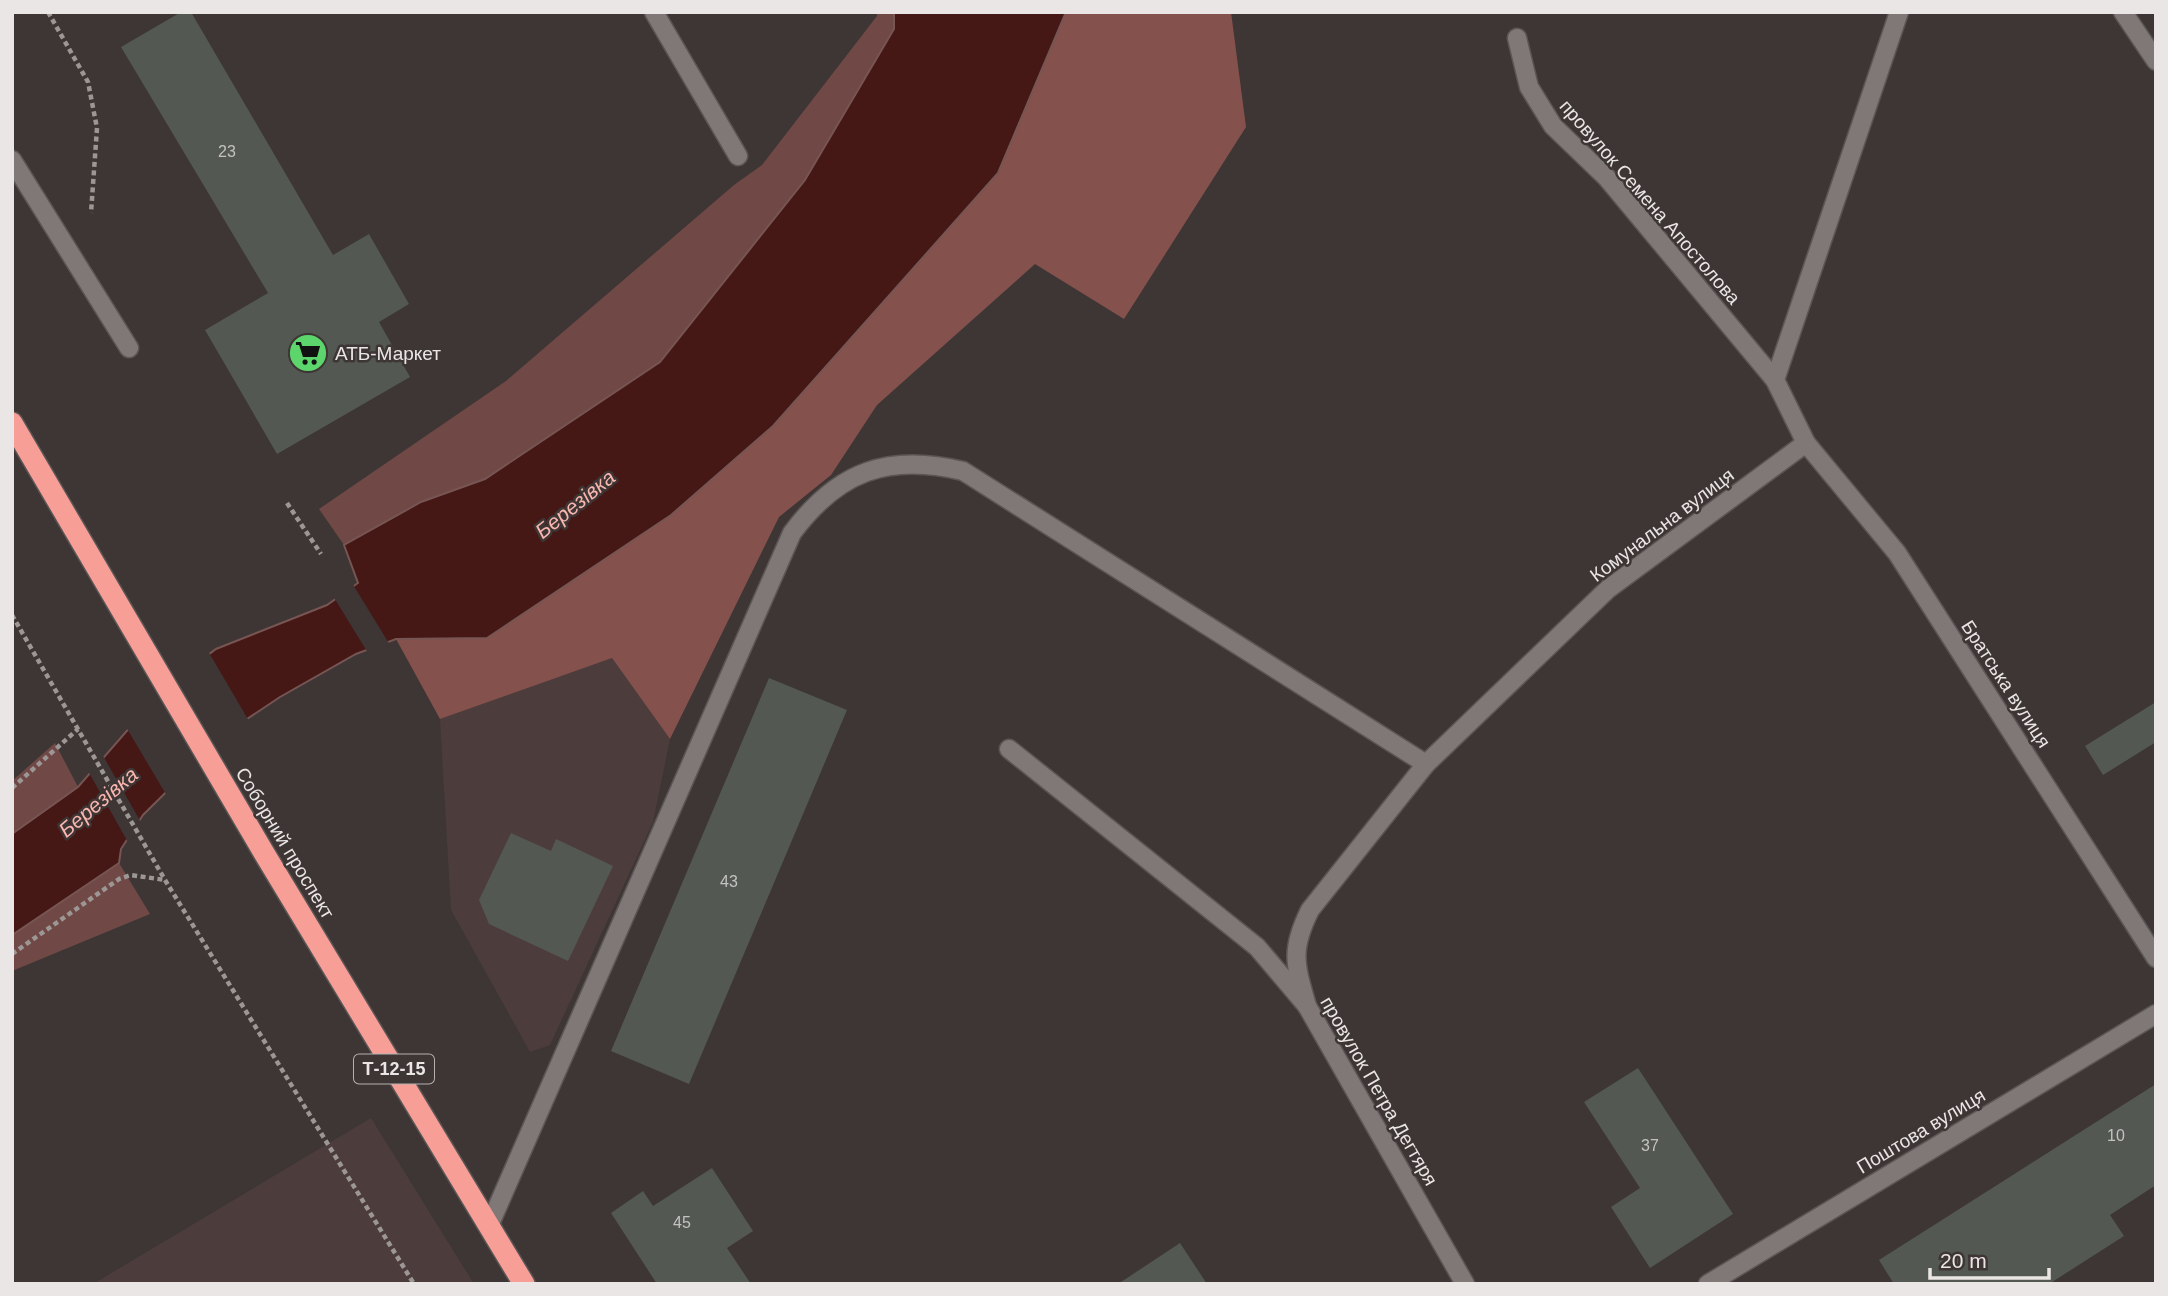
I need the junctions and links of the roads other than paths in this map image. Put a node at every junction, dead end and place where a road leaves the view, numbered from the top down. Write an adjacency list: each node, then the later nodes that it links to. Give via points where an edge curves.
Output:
1 (654, 12): 6 (street)
2 (1899, 12): 9 (street)
3 (2123, 12): 5 (street)
4 (1517, 38): 9 (street, провулок Семена Апостолова, via 1529,87 1553,126 1606,178)
5 (2156, 61)
6 (738, 156)
7 (12, 160): 8 (street)
8 (129, 348)
9 (1775, 380): 11 (street)
10 (12, 423): 17 (highway, Соборний проспект / Т-12-15)
11 (1806, 443): 13 (street, Комунальна вулиця, via 1608,589); 14 (street, Братська вулиця, via 1897,553)
12 (1009, 749): 15 (street, провулок Петра Дегтяря, via 1257,947)
13 (1426, 764): 15 (street, Комунальна вулиця, via 1310,910 1297,936 1296,967); 17 (street, via 963,471 931,463 898,463 837,485 792,533)
14 (2156, 958)
15 (1307, 1006): 19 (street, провулок Петра Дегтяря)
16 (2156, 1014): 20 (street, Поштова вулиця)
17 (489, 1226): 18 (highway, Соборний проспект / Т-12-15)
18 (524, 1284)
19 (1465, 1284)
20 (1708, 1284)

